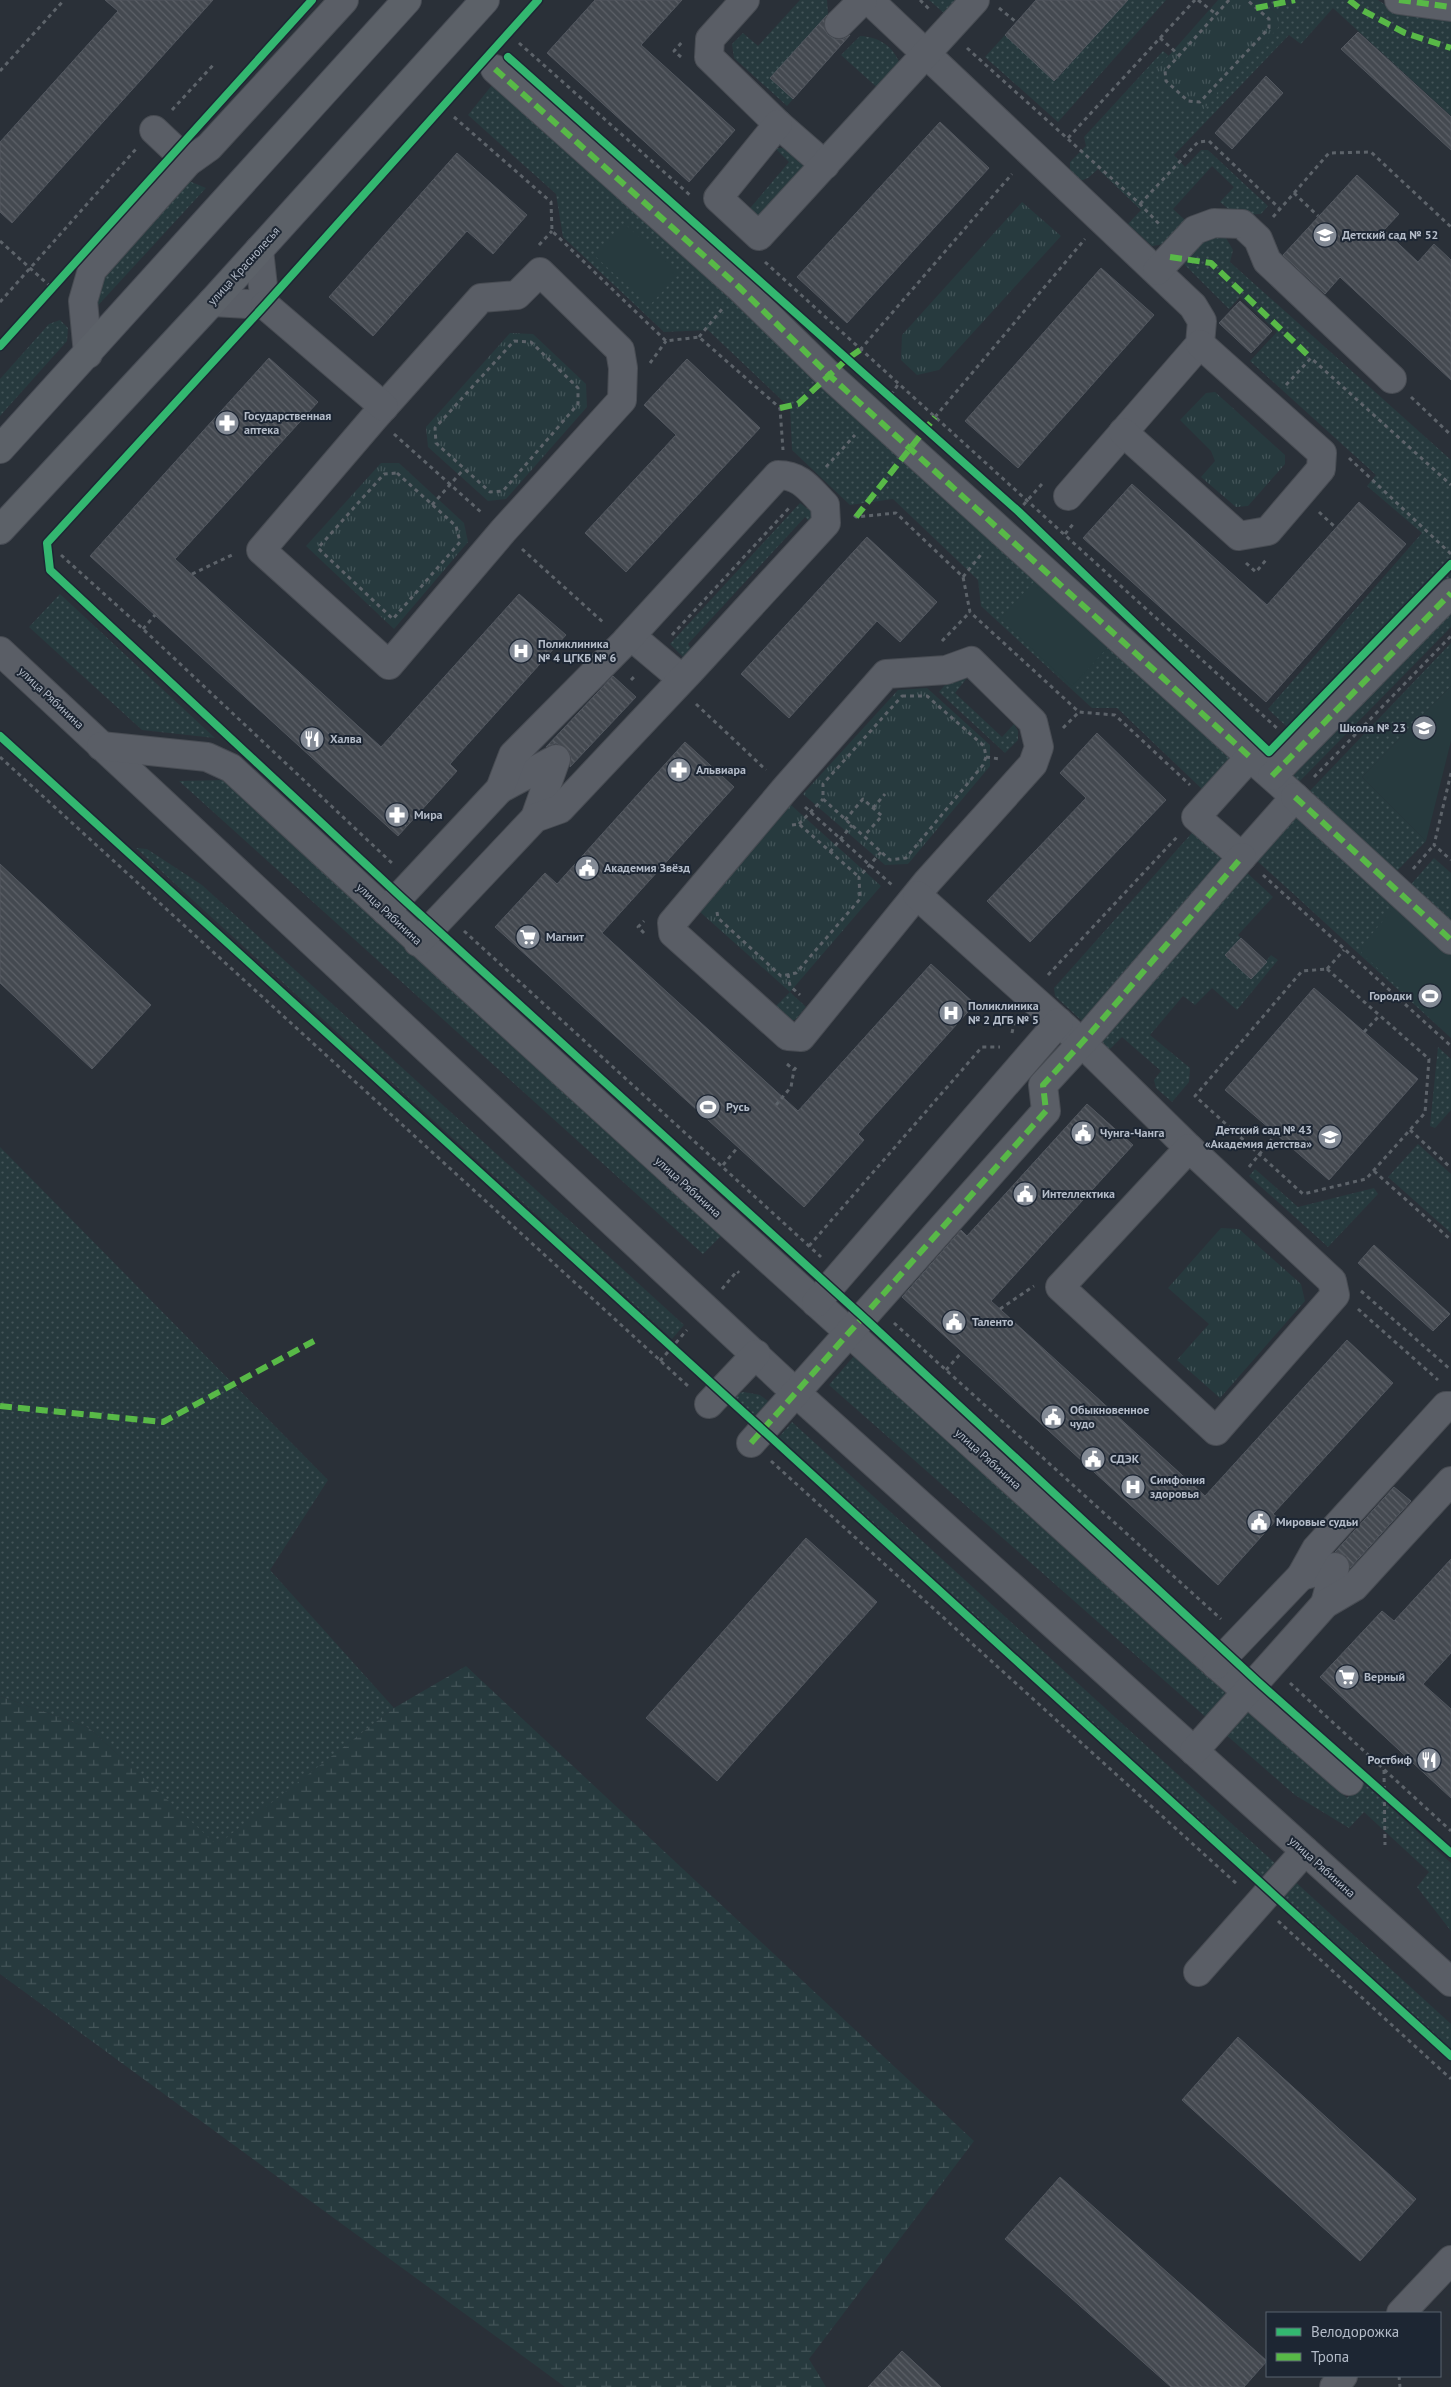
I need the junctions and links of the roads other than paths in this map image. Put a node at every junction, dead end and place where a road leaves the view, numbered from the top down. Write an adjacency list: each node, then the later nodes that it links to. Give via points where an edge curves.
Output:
1 (344, 0): 15 (street, via 209,147)
2 (407, 0): 22 (main road)
3 (485, 0): 17 (main road, улица Краснолесья)
4 (745, 0): 13 (street, via 710,39 709,57)
5 (863, 0): 10 (street)
6 (869, 0): 11 (street)
7 (1399, 0): 9 (street)
8 (985, 2): 11 (street)
9 (1451, 7)
10 (839, 24)
11 (925, 54): 16 (street); 18 (street, via 1024,147)
12 (495, 69): 34 (street, via 739,287 874,415)
13 (778, 124): 16 (street); 16 (street, via 718,198 759,236)
14 (154, 130): 15 (street)
15 (188, 162): 22 (street, via 92,270 83,301)
16 (825, 165)
17 (259, 250): 19 (main road, улица Краснолесья); 20 (street)
18 (1163, 264): 21 (street, via 1202,321); 23 (street, via 1195,230 1214,223 1242,224 1258,239 1267,261)
19 (212, 302): 20 (street); 28 (main road, улица Краснолесья)
20 (265, 305): 24 (street)
21 (1200, 344): 25 (street); 25 (street, via 1322,453 1321,470 1268,531 1239,536)
22 (88, 354): 26 (main road)
23 (1392, 379)
24 (384, 407): 24 (street, via 261,550 389,665 503,531 622,400 620,350 540,272 517,295 482,298)
25 (1123, 432): 27 (street)
26 (0, 449)
27 (1068, 496)
28 (0, 530)
29 (1451, 593): 35 (street)
30 (628, 639): 32 (street); 32 (street, via 778,475 792,475 825,505 826,523); 36 (street, via 513,755)
31 (0, 651): 33 (street, улица Рябинина)
32 (682, 679): 38 (street, via 560,809)
33 (101, 746): 41 (street, улица Рябинина, via 206,757 230,768); 49 (street, улица Рябинина)
34 (1250, 757): 35 (street); 39 (street, via 1196,817)
35 (1272, 776): 37 (street)
36 (500, 789): 38 (street, via 556,759); 41 (street)
37 (1294, 797): 39 (street); 42 (street)
38 (535, 818): 43 (street)
39 (1242, 857): 45 (street)
40 (917, 895): 40 (street, via 801,1037 788,1036 673,933 672,923 886,674 946,670 971,661 1033,722 1039,747 1033,764); 44 (street)
41 (386, 911): 43 (street, улица Рябинина)
42 (1451, 940)
43 (418, 942): 47 (street, улица Рябинина)
44 (1059, 1022): 45 (street); 47 (street)
45 (1082, 1043): 46 (street); 48 (street, via 1043,1085 1046,1111)
46 (1189, 1148): 46 (street, via 1332,1281 1335,1295 1216,1431 1060,1287)
47 (816, 1303): 48 (street, улица Рябинина)
48 (848, 1332): 50 (street); 57 (street, улица Рябинина)
49 (756, 1354): 50 (street, улица Рябинина); 51 (street)
50 (795, 1392): 53 (street); 59 (street, улица Рябинина)
51 (709, 1404)
52 (1451, 1406): 55 (street, via 1446,1406 1316,1549)
53 (751, 1443)
54 (1451, 1481): 56 (street, via 1354,1587)
55 (1301, 1576): 56 (street, via 1335,1567); 57 (street)
56 (1325, 1604): 58 (street)
57 (1216, 1665): 58 (street, улица Рябинина)
58 (1246, 1692): 59 (street); 60 (street, улица Рябинина)
59 (1194, 1751): 61 (street, улица Рябинина)
60 (1349, 1781)
61 (1305, 1851): 62 (street); 63 (street, улица Рябинина)
62 (1198, 1972)
63 (1451, 1982)
64 (1451, 2260): 65 (street)
65 (1402, 2312)
66 (1342, 2377): 67 (street)
67 (1334, 2387)

